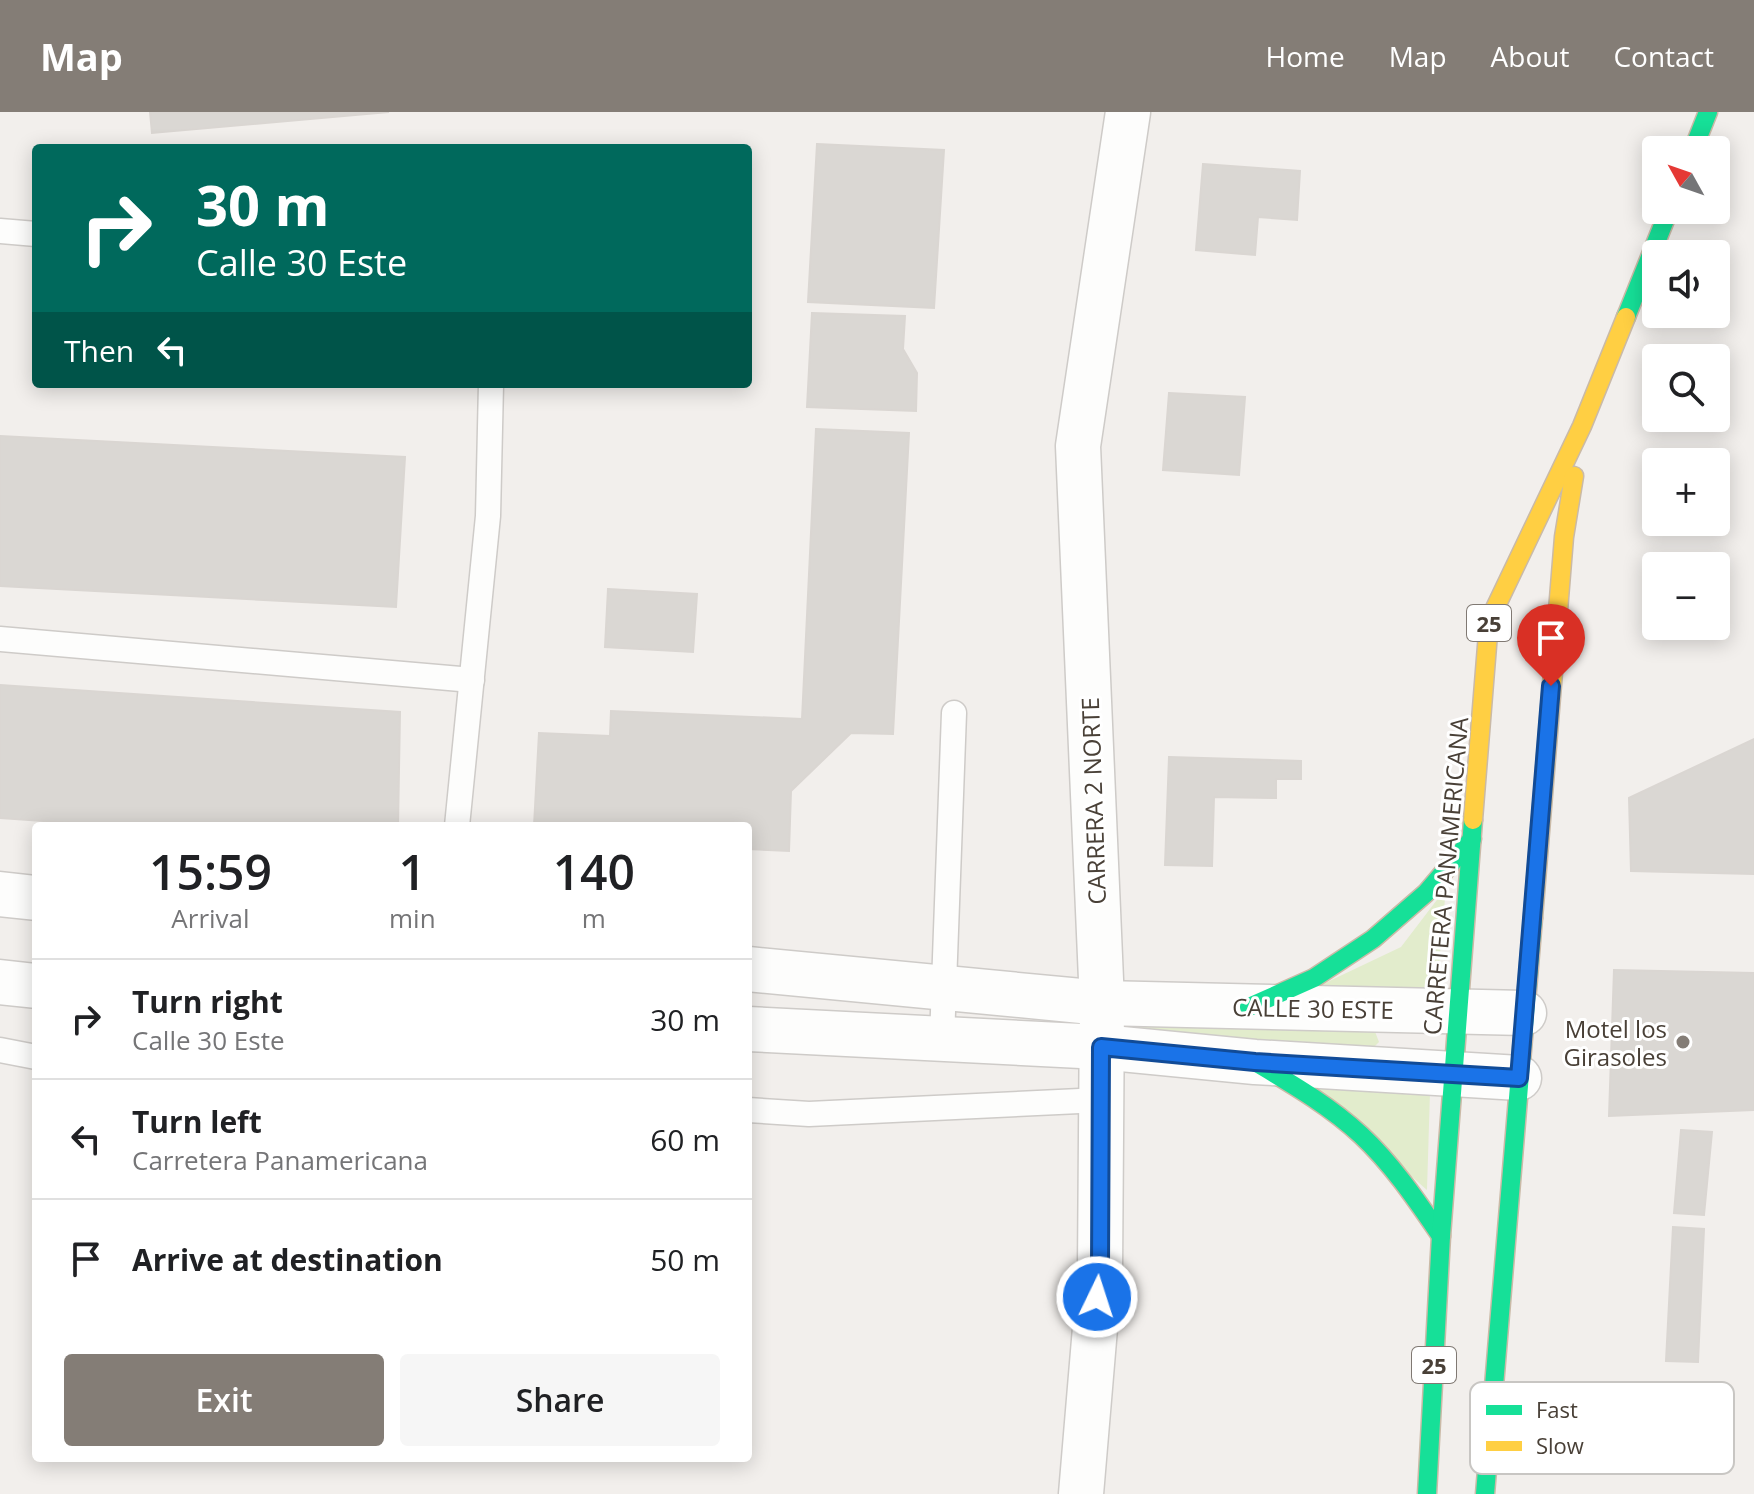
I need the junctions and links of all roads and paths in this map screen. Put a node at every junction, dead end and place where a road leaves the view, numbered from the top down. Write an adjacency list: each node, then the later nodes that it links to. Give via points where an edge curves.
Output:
1 (1128, 112): 20 (street, CARRERA 2 NORTE, via 1078,446)
2 (1708, 112): 3 (highway)
3 (1699, 136)
4 (1663, 224): 8 (highway, CARRETERA PANAMERICANA / 25)
5 (0, 231): 6 (lane)
6 (32, 234)
7 (491, 388): 10 (lane, via 488,516)
8 (1582, 426): 13 (highway, CARRETERA PANAMERICANA / 25, via 1489,621); 23 (highway, CARRETERA PANAMERICANA / 25, via 1564,537)
9 (0, 639): 10 (lane)
10 (472, 680): 12 (lane)
11 (954, 713): 19 (lane)
12 (457, 822)
13 (1472, 839): 21 (highway, via 1426,893 1373,939 1314,978); 22 (highway, CARRETERA PANAMERICANA / 25)
14 (0, 894): 15 (street)
15 (32, 898)
16 (752, 969): 19 (street, CALLE 30 ESTE)
17 (0, 982): 18 (street)
18 (32, 986)
19 (943, 988): 20 (street, CALLE 30 ESTE); 25 (lane)
20 (1102, 1003): 21 (street, CALLE 30 ESTE); 26 (street, CARRERA 2 NORTE)
21 (1249, 1007): 22 (street, CALLE 30 ESTE)
22 (1458, 1012): 23 (street, CALLE 30 ESTE); 30 (highway, CARRETERA PANAMERICANA / 25)
23 (1524, 1013): 31 (highway, CARRETERA PANAMERICANA / 25)
24 (752, 1029): 25 (street)
25 (942, 1039): 26 (street)
26 (1101, 1047): 29 (street); 32 (street, CARRERA 2 NORTE)
27 (0, 1050): 28 (lane)
28 (32, 1056)
29 (1255, 1062): 30 (street); 34 (highway, via 1311,1095 1362,1135 1405,1183)
30 (1454, 1074): 31 (street); 34 (highway, CARRETERA PANAMERICANA / 25)
31 (1519, 1078): 35 (highway, CARRETERA PANAMERICANA / 25)
32 (1101, 1100): 33 (lane, via 809,1114); 37 (street, CARRERA 2 NORTE, via 1100,1269)
33 (752, 1110)
34 (1441, 1236): 38 (highway, CARRETERA PANAMERICANA / 25)
35 (1494, 1382)
36 (1487, 1474): 39 (highway, CARRETERA PANAMERICANA / 25)
37 (1081, 1494)
38 (1427, 1494)
39 (1485, 1494)

